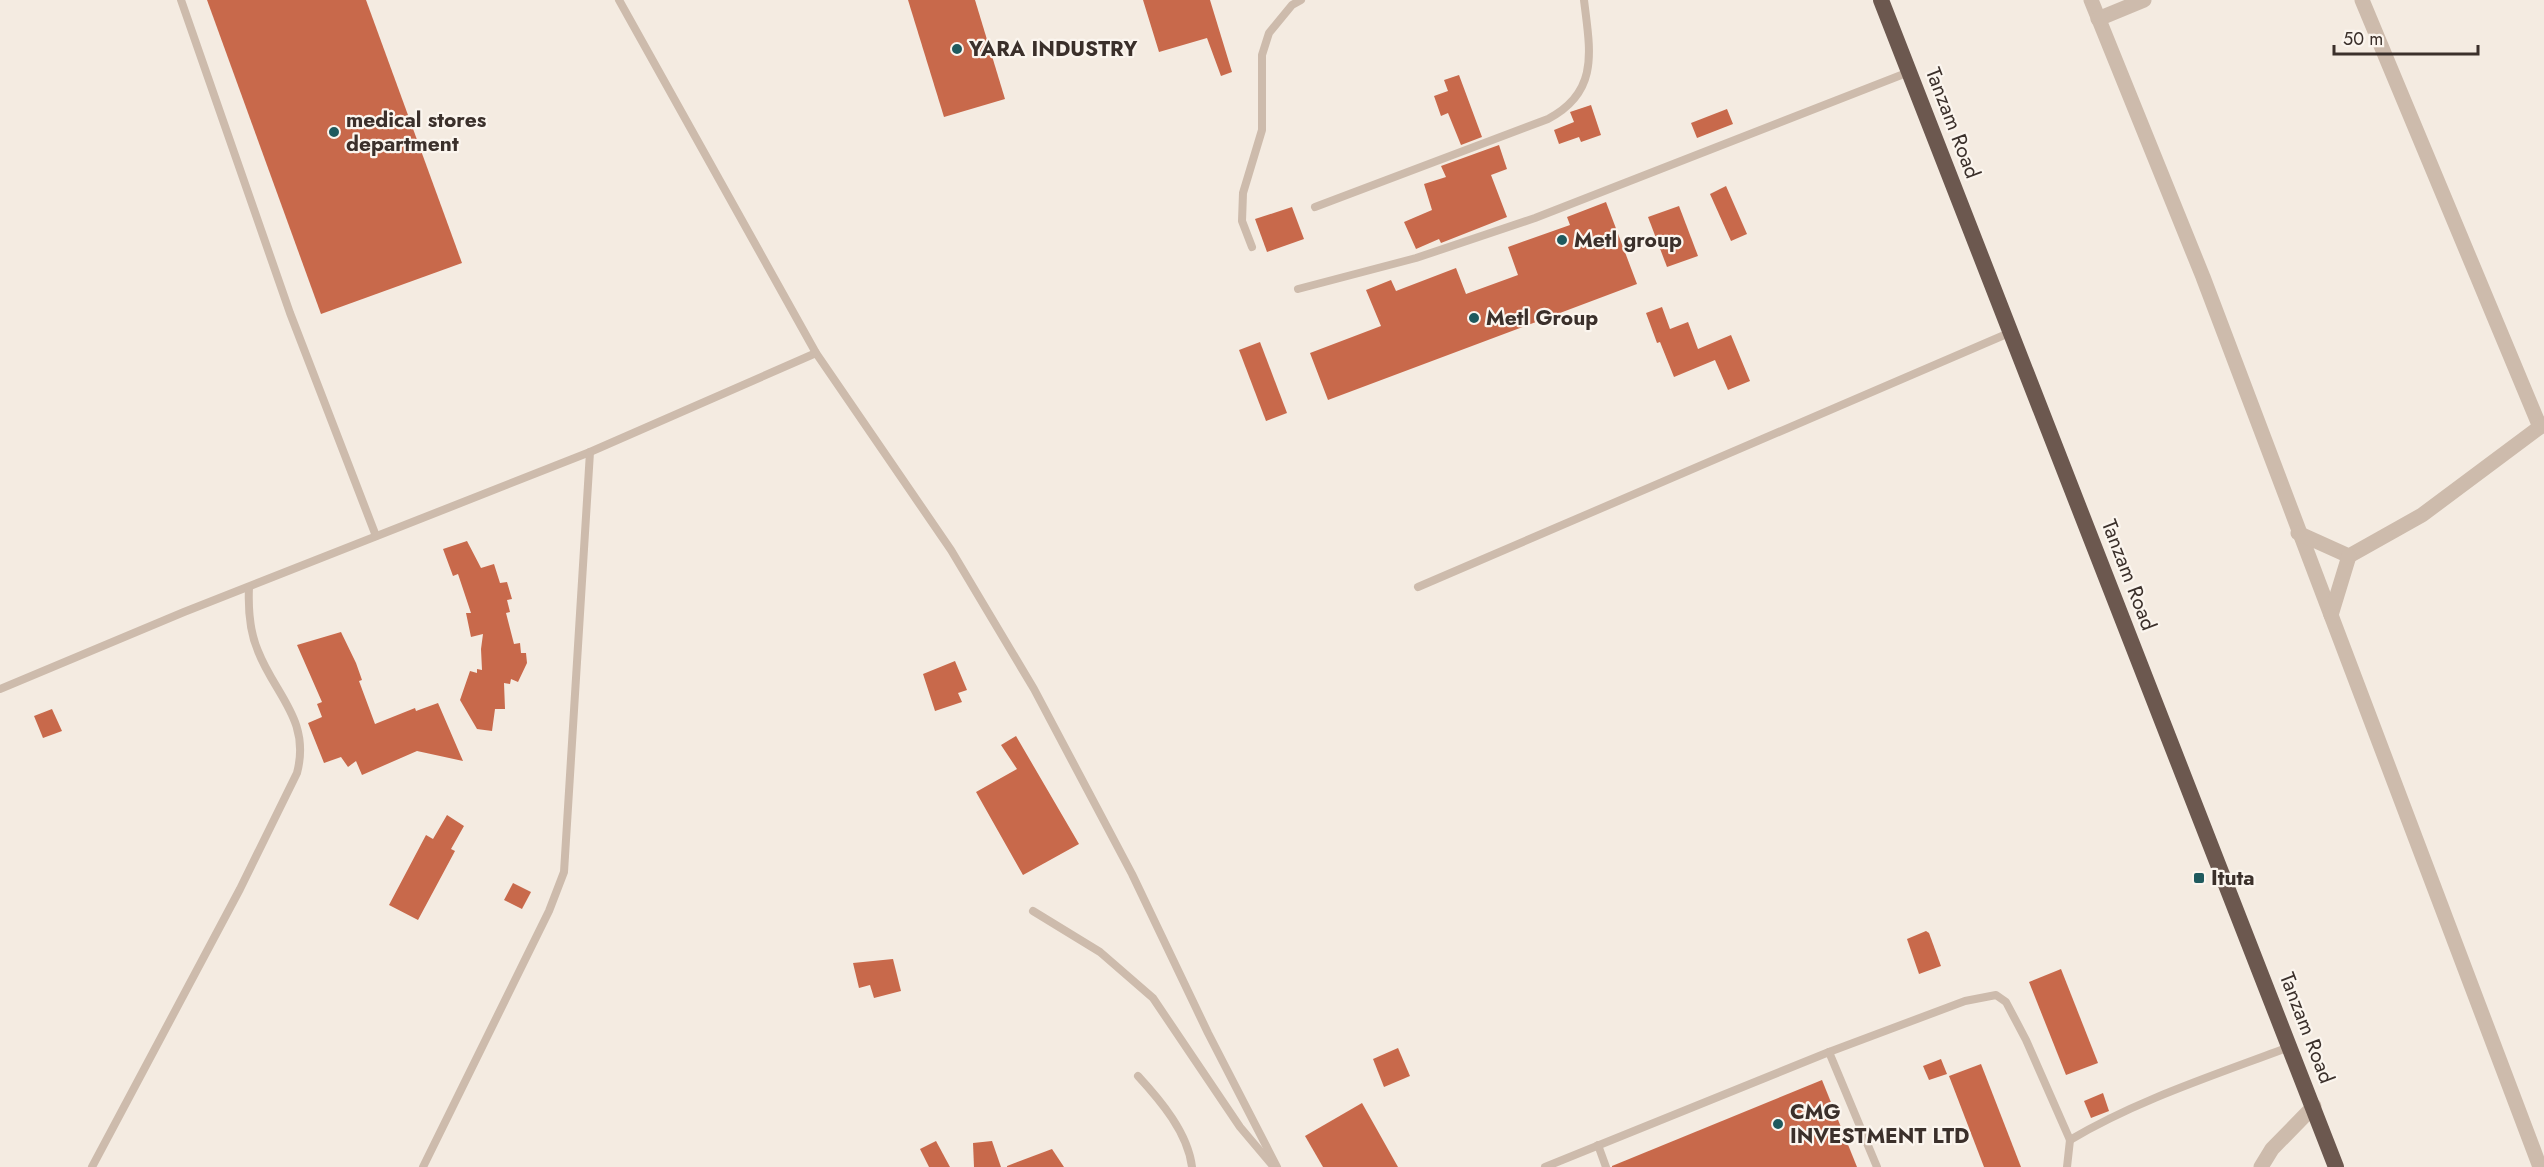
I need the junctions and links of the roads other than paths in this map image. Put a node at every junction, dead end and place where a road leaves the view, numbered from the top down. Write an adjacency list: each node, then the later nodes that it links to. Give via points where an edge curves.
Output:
1 (181, 0): 19 (lane, via 290,313)
2 (619, 0): 15 (lane)
3 (1301, 0): 12 (lane, via 1269,33 1262,55 1262,130 1243,193 1242,221)
4 (1584, 0): 11 (lane, via 1589,68 1579,94 1569,106 1548,119)
5 (1881, 0): 10 (highway, Tanzam Road)
6 (2091, 0): 9 (street)
7 (2144, 0): 9 (street)
8 (2362, 0): 16 (street)
9 (2098, 19): 18 (street, via 2203,277)
10 (1909, 72): 13 (lane, via 1535,218 1416,258); 14 (highway, Tanzam Road)
11 (1315, 207)
12 (1252, 247)
13 (1298, 290)
14 (2009, 333): 21 (lane); 26 (highway, Tanzam Road)
15 (816, 353): 17 (lane); 35 (lane, via 951,550 1034,689 1132,874)
16 (2542, 425): 20 (street, via 2422,515)
17 (590, 452): 19 (lane); 33 (lane, via 564,872 544,922)
18 (2298, 533): 20 (street); 23 (street)
19 (376, 536): 22 (lane)
20 (2349, 556): 23 (street)
21 (1418, 586)
22 (249, 587): 24 (lane); 32 (lane, via 250,623 257,650 288,704 301,737 302,756 235,899)
23 (2331, 615): 42 (street)
24 (0, 689)
25 (1033, 911): 35 (lane, via 1100,952 1153,998 1240,1127)
26 (2290, 1046): 29 (highway, Tanzam Road); 30 (lane, via 2093,1126)
27 (1829, 1052): 30 (lane, via 1965,1001 1996,996 2006,1002 2026,1040); 31 (lane); 38 (lane)
28 (1138, 1076): 34 (lane, via 1166,1110)
29 (2313, 1106): 40 (street, via 2271,1149); 41 (highway, Tanzam Road)
30 (2070, 1140): 39 (lane)
31 (1598, 1145): 36 (lane); 37 (lane)
32 (92, 1167)
33 (423, 1167)
34 (1192, 1167)
35 (1275, 1167)
36 (1545, 1167)
37 (1606, 1167)
38 (1877, 1167)
39 (2067, 1167)
40 (2261, 1167)
41 (2336, 1167)
42 (2540, 1167)

